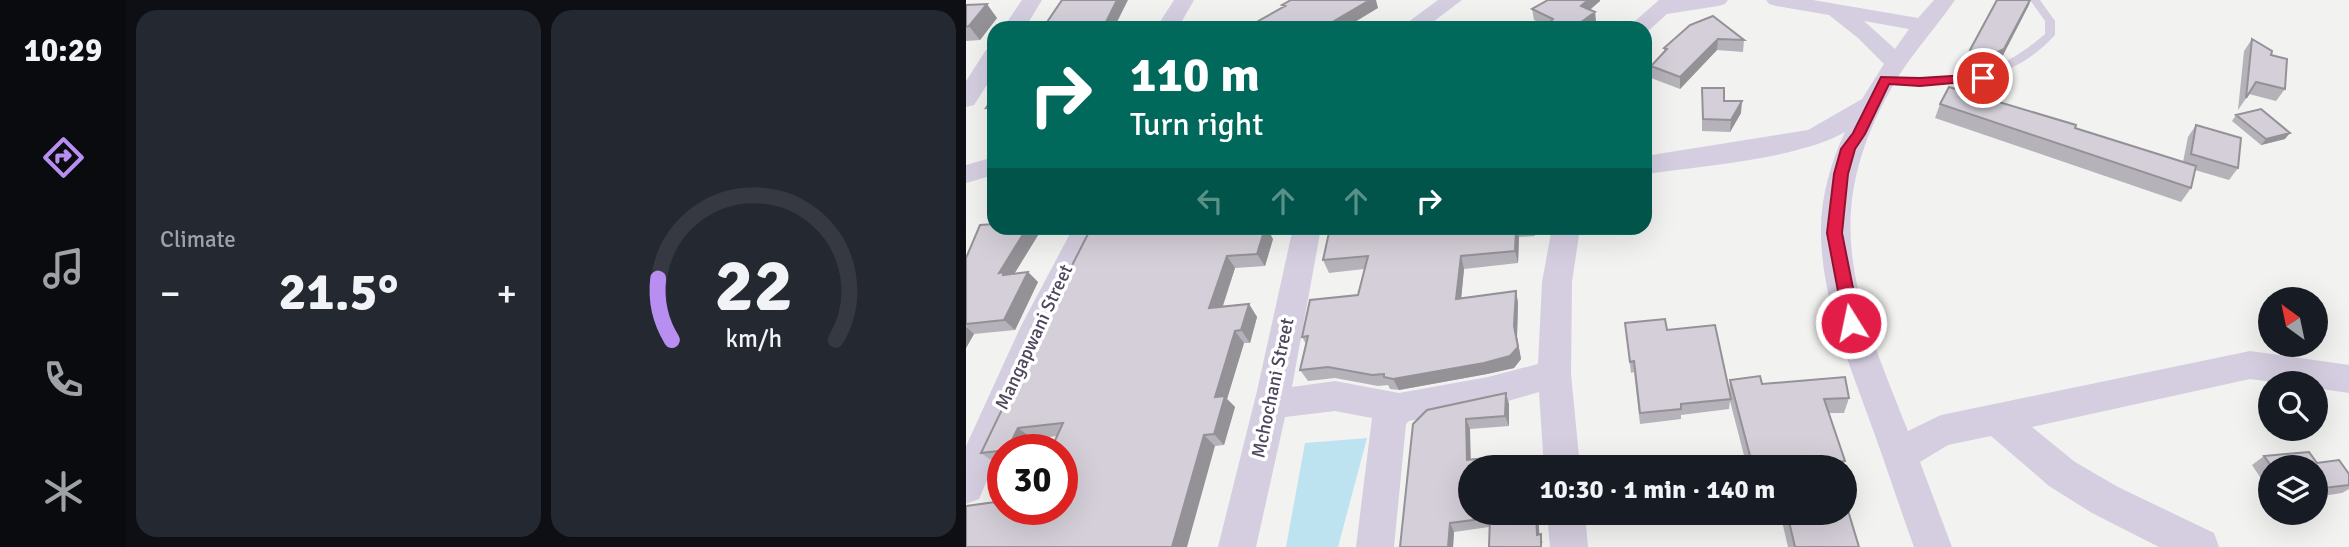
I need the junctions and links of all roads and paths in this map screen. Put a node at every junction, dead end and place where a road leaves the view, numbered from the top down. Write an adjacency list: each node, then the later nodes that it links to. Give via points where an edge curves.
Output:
1 (1032, 0): 10 (street)
2 (1184, 0): 11 (street)
3 (1452, 0): 12 (street)
4 (1718, 0): 8 (street)
5 (1776, 0): 9 (street)
6 (1945, 0): 14 (street)
7 (2035, 0): 16 (lane, via 2050,22 2050,35 2012,66 1983,78)
8 (1667, 4): 13 (street)
9 (1836, 12): 14 (street); 16 (street, via 1866,33)
10 (1018, 21)
11 (1171, 21)
12 (1421, 21)
13 (1646, 21)
14 (1922, 25): 16 (street)
15 (987, 66): 17 (street)
16 (1884, 82): 18 (street, via 1815,137); 30 (street, via 1848,149 1835,233 1851,323)
17 (966, 100)
18 (1652, 164)
19 (987, 168): 20 (street)
20 (966, 174)
21 (1084, 235): 31 (street, Mangapwani Street)
22 (1306, 235): 26 (street, Mchochani Street)
23 (1565, 235): 24 (street, via 1557,282)
24 (1554, 374): 27 (street); 29 (street)
25 (2349, 379): 28 (street, via 2250,365)
26 (1271, 404): 27 (street, via 1335,396); 33 (street, Mchochani Street)
27 (1399, 408): 34 (street, via 1389,418)
28 (1997, 419): 30 (street, via 1941,431); 37 (street, via 2062,474)
29 (1561, 455)
30 (1899, 455): 36 (street)
31 (966, 487)
32 (1567, 525): 35 (street)
33 (1237, 547)
34 (1375, 547)
35 (1569, 547)
36 (1933, 547)
37 (2200, 547)

